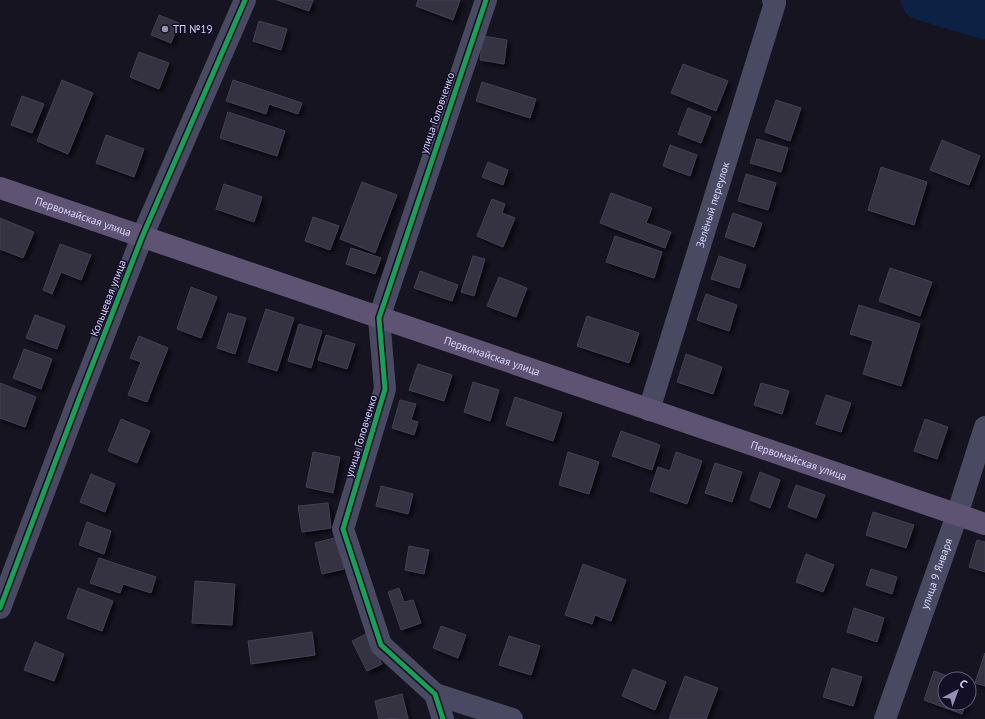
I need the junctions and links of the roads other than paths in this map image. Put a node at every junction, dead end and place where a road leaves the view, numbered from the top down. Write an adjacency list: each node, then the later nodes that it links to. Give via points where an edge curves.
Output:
1 (245, 0): 5 (street, Кольцевая улица)
2 (486, 0): 6 (street, улица Головченко)
3 (773, 0): 7 (street, Зелёный переулок, via 775,2)
4 (0, 188): 5 (main road, Первомайская улица)
5 (142, 237): 6 (main road, Первомайская улица); 11 (street, Кольцевая улица)
6 (379, 318): 7 (main road, Первомайская улица); 12 (street, улица Головченко, via 385,389 343,529 381,645)
7 (649, 410): 9 (main road, Первомайская улица)
8 (985, 427): 9 (street, улица 9 Января)
9 (957, 515): 10 (main road, Первомайская улица); 15 (street, улица 9 Января)
10 (985, 524)
11 (0, 608)
12 (435, 694): 13 (street); 14 (street)
13 (443, 719)
14 (512, 719)
15 (885, 719)

